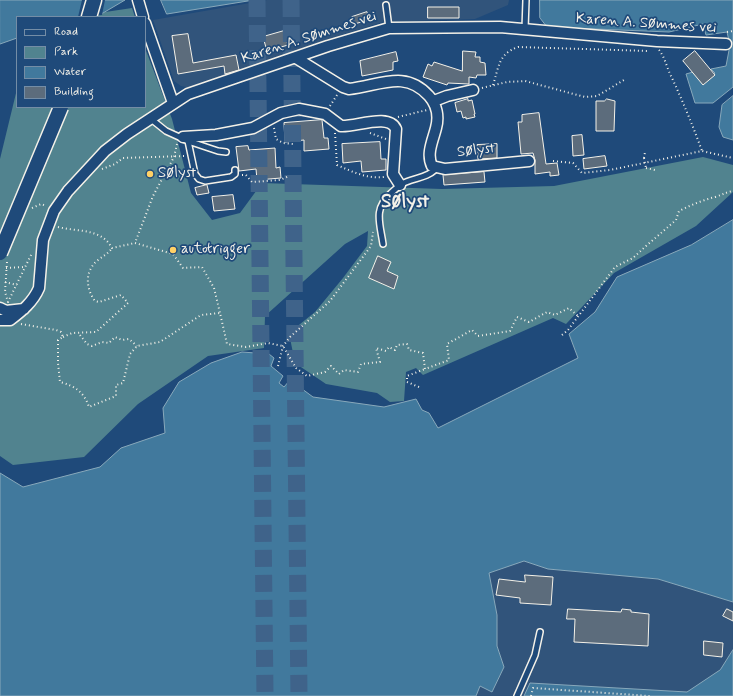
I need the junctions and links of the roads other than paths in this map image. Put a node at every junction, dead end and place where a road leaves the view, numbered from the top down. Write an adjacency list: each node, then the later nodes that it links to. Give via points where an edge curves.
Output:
1 (94, 0): 5 (main road)
2 (526, 0): 9 (lane)
3 (138, 2): 6 (street)
4 (386, 5): 8 (lane)
5 (89, 16)
6 (143, 16)
7 (146, 26): 14 (street)
8 (388, 28): 9 (street, Karen A. Sømmes vei); 11 (street, Karen A. Sømmes vei, via 341,41)
9 (526, 29): 10 (street, Karen A. Sømmes vei, via 658,46)
10 (726, 44)
11 (296, 58): 13 (street, via 349,89 393,80 408,82 419,87); 14 (street, Karen A. Sømmes vei, via 188,94)
12 (473, 90): 13 (street, via 447,96)
13 (434, 103): 20 (street, via 437,124 430,157 432,166)
14 (173, 104): 16 (street, Karen A. Sømmes vei)
15 (61, 108): 24 (main road, bridge)
16 (150, 118): 17 (lane, via 160,128); 26 (street, Karen A. Sømmes vei, via 105,151 81,175 54,211 43,240 39,288)
17 (183, 138): 18 (lane); 21 (lane, via 191,155 195,174 201,180 231,177); 22 (street, via 252,128 281,114 299,109 325,114 336,124 345,126 383,120 392,122 396,129 393,174)
18 (226, 152)
19 (529, 161): 20 (street, Sølyst)
20 (436, 169): 22 (lane, via 428,176)
21 (235, 172)
22 (400, 185): 23 (lane, via 380,206 378,216)
23 (383, 244)
24 (4, 256)
25 (0, 308): 26 (street, via 6,311)
26 (24, 309): 27 (street, Karen A. Sømmes vei, via 10,320)
27 (0, 320)
28 (540, 632): 29 (lane, via 535,655)
29 (517, 696)

